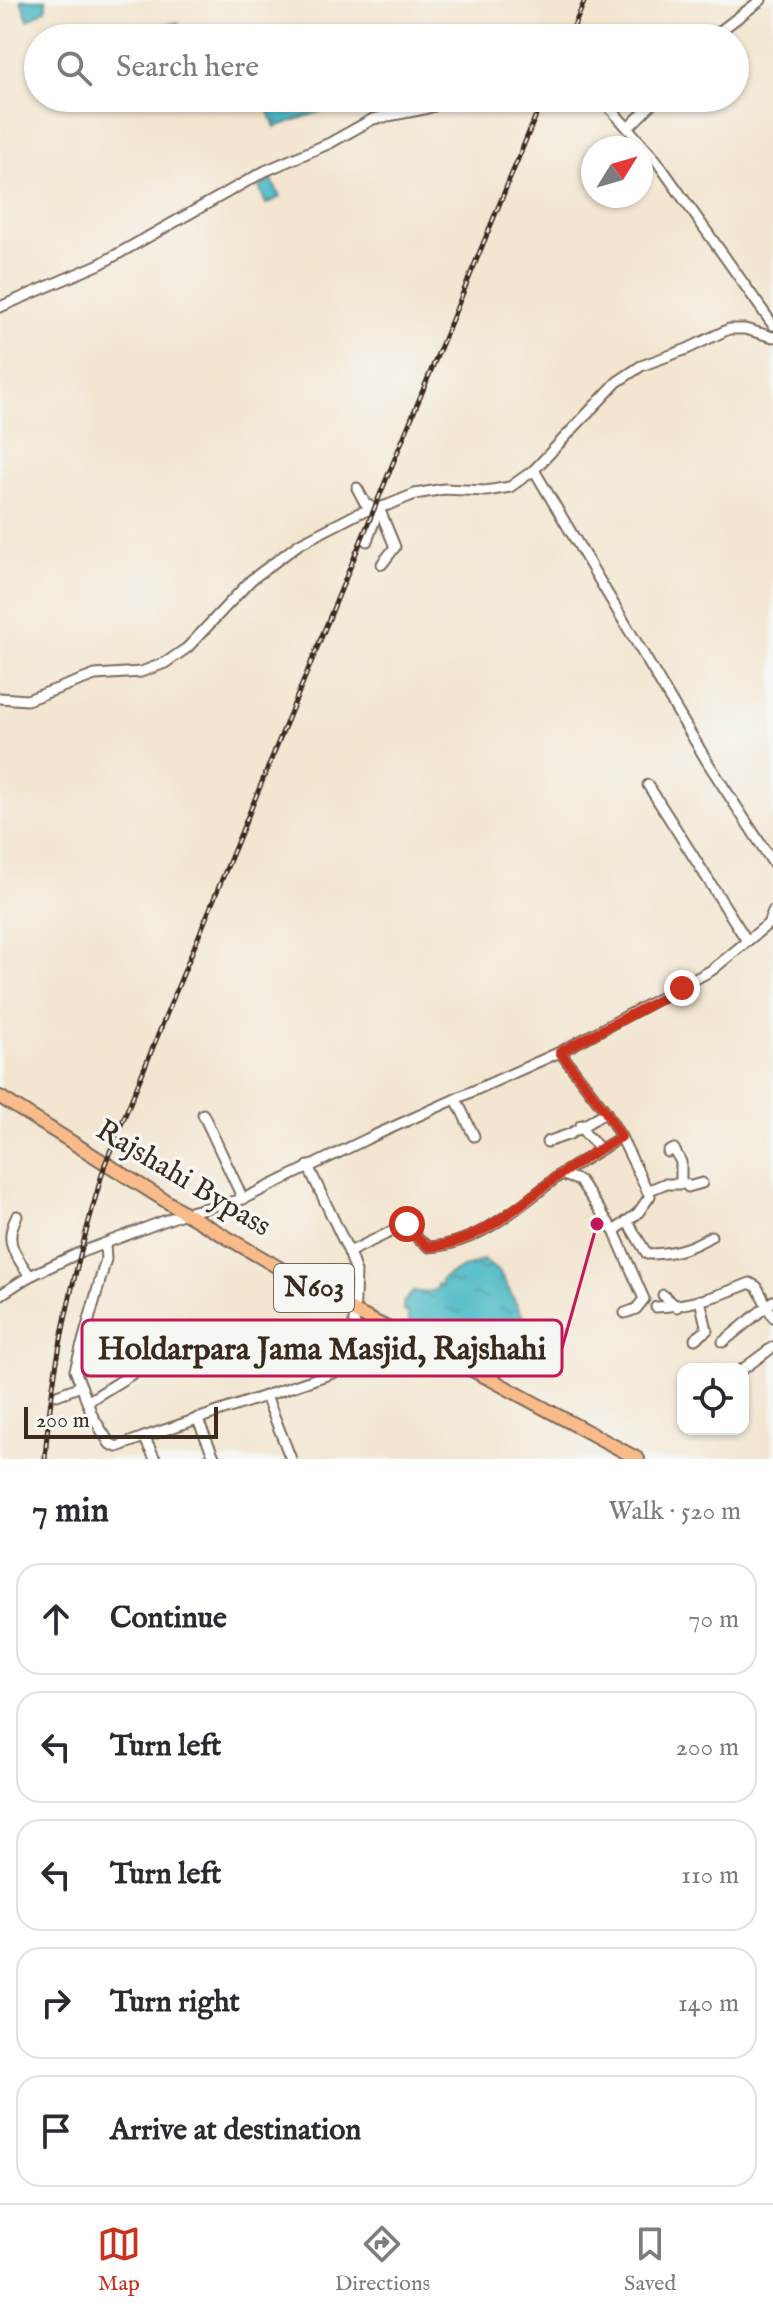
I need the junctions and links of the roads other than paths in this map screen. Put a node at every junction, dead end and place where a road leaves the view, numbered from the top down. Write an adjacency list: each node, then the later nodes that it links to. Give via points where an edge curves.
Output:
1 (761, 0): 2 (street)
2 (729, 24)
3 (409, 112): 7 (street, via 373,119 265,171 100,264)
4 (615, 112): 6 (street)
5 (644, 112): 6 (street)
6 (629, 127): 8 (street)
7 (0, 307)
8 (773, 325)
9 (773, 337): 10 (street, via 729,329 641,366 617,382)
10 (534, 470): 12 (street, via 510,487 444,489); 17 (street)
11 (357, 488): 12 (street, via 365,503)
12 (377, 508): 13 (street); 14 (street, via 395,547); 15 (street, via 299,544 251,580 187,648 165,663 141,672 95,675 27,700)
13 (367, 541)
14 (382, 564)
15 (0, 698)
16 (648, 785): 20 (street)
17 (773, 863)
18 (773, 911): 19 (street)
19 (771, 927): 20 (street)
20 (747, 941): 21 (street, via 712,970)
21 (560, 1052): 23 (street); 24 (street)
22 (0, 1097): 38 (highway, Rajshahi Bypass / N603)
23 (456, 1099): 27 (street); 32 (street)
24 (606, 1112): 26 (street); 28 (street)
25 (203, 1114): 37 (street)
26 (581, 1125): 29 (street); 30 (street)
27 (474, 1136)
28 (621, 1137): 30 (street); 36 (street)
29 (547, 1142)
30 (599, 1149): 33 (street)
31 (668, 1152): 35 (street, via 674,1149 681,1162)
32 (308, 1166): 37 (street); 44 (street)
33 (561, 1174): 41 (street, via 580,1181); 44 (street, via 504,1218 463,1240 429,1247 407,1224)
34 (702, 1183): 35 (street)
35 (681, 1184): 36 (street)
36 (647, 1191): 40 (street, via 650,1196)
37 (243, 1199): 38 (street)
38 (185, 1213): 43 (street); 52 (highway, Rajshahi Bypass / N603)
39 (17, 1216): 45 (street, via 10,1229 11,1244)
40 (627, 1221): 41 (street); 42 (street, via 647,1254 694,1247)
41 (614, 1231): 53 (street, via 644,1299)
42 (711, 1236)
43 (105, 1245): 45 (street); 59 (street, via 106,1259)
44 (349, 1252): 52 (street, via 356,1272)
45 (30, 1276): 46 (street)
46 (0, 1295)
47 (663, 1295): 51 (street)
48 (700, 1300): 49 (street, via 750,1283); 51 (street); 55 (street, via 707,1330)
49 (769, 1303): 54 (street); 56 (street)
50 (656, 1307): 51 (street)
51 (677, 1307)
52 (353, 1311): 64 (street, via 368,1361); 71 (highway, Rajshahi Bypass / N603)
53 (625, 1313)
54 (773, 1317)
55 (695, 1339)
56 (723, 1342)
57 (141, 1344): 59 (street, via 108,1352)
58 (773, 1347): 60 (street)
59 (81, 1348): 62 (street, via 75,1370)
60 (749, 1365)
61 (132, 1374): 65 (street)
62 (81, 1386): 63 (street); 65 (street)
63 (57, 1395)
64 (266, 1396): 66 (street); 70 (street)
65 (87, 1402): 67 (street, via 113,1447)
66 (197, 1418): 67 (street); 69 (street)
67 (144, 1437): 68 (street)
68 (155, 1459)
69 (215, 1459)
70 (291, 1459)
71 (638, 1459)

